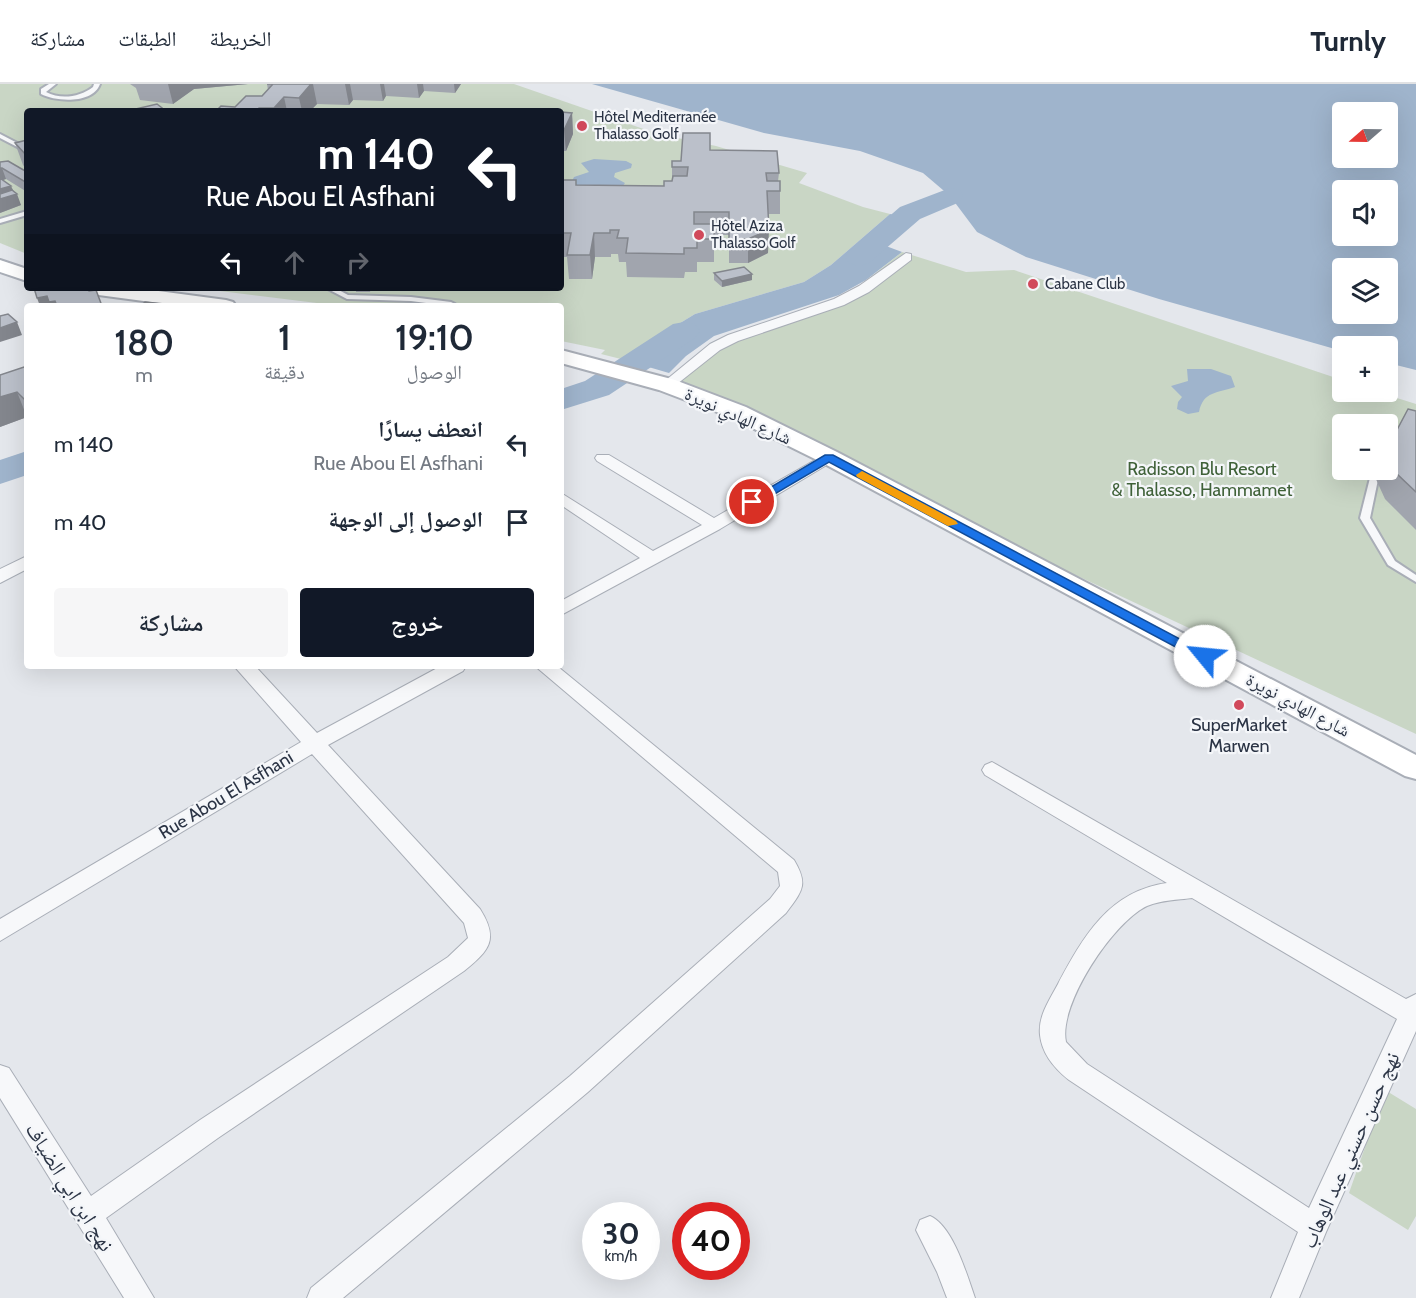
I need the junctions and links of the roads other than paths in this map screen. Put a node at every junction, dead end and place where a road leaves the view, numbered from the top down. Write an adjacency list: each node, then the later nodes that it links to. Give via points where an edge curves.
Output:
1 (53, 84): 2 (lane, via 43,93 64,99 85,95)
2 (97, 84)
3 (0, 136): 4 (lane)
4 (24, 148)
5 (24, 214): 6 (lane)
6 (0, 221)
7 (906, 257): 15 (street, via 864,289 839,302 733,338)
8 (0, 266): 9 (street)
9 (24, 274)
10 (114, 291): 12 (street)
11 (334, 291): 13 (lane, via 347,297)
12 (204, 303)
13 (451, 303)
14 (571, 358): 15 (street, شارع الهادي نويرة)
15 (662, 383): 16 (street, شارع الهادي نويرة, via 738,412)
16 (829, 457): 20 (street); 30 (street, شارع الهادي نويرة)
17 (603, 458): 20 (street)
18 (1374, 480): 24 (lane, via 1365,518 1391,562)
19 (564, 500): 21 (street)
20 (714, 525): 21 (street)
21 (653, 559): 25 (street)
22 (24, 563): 23 (street)
23 (0, 577)
24 (1416, 579)
25 (564, 607)
26 (247, 669): 29 (street)
27 (450, 669): 29 (street, Rue Abou El Asfhani)
28 (549, 669): 40 (street, via 786,866 794,877 793,885 778,906 579,1084)
29 (313, 744): 33 (street, Rue Abou El Asfhani); 36 (street, via 472,916 481,936 475,948 456,964)
30 (1416, 768)
31 (992, 770): 32 (street)
32 (1193, 889): 34 (street); 37 (street, via 1146,896 1110,919 1053,1017 1050,1031 1054,1046 1063,1061 1078,1072)
33 (0, 931)
34 (1413, 1009): 37 (street, نهج حسن حسني عبد الوهاب)
35 (0, 1076): 36 (street, نهج ابن ابي الضياف)
36 (86, 1216): 39 (street, نهج ابن ابي الضياف)
37 (1314, 1227): 42 (street, نهج حسن حسني عبد الوهاب)
38 (930, 1230): 41 (street, via 949,1264)
39 (140, 1298)
40 (321, 1298)
41 (961, 1298)
42 (1285, 1298)

